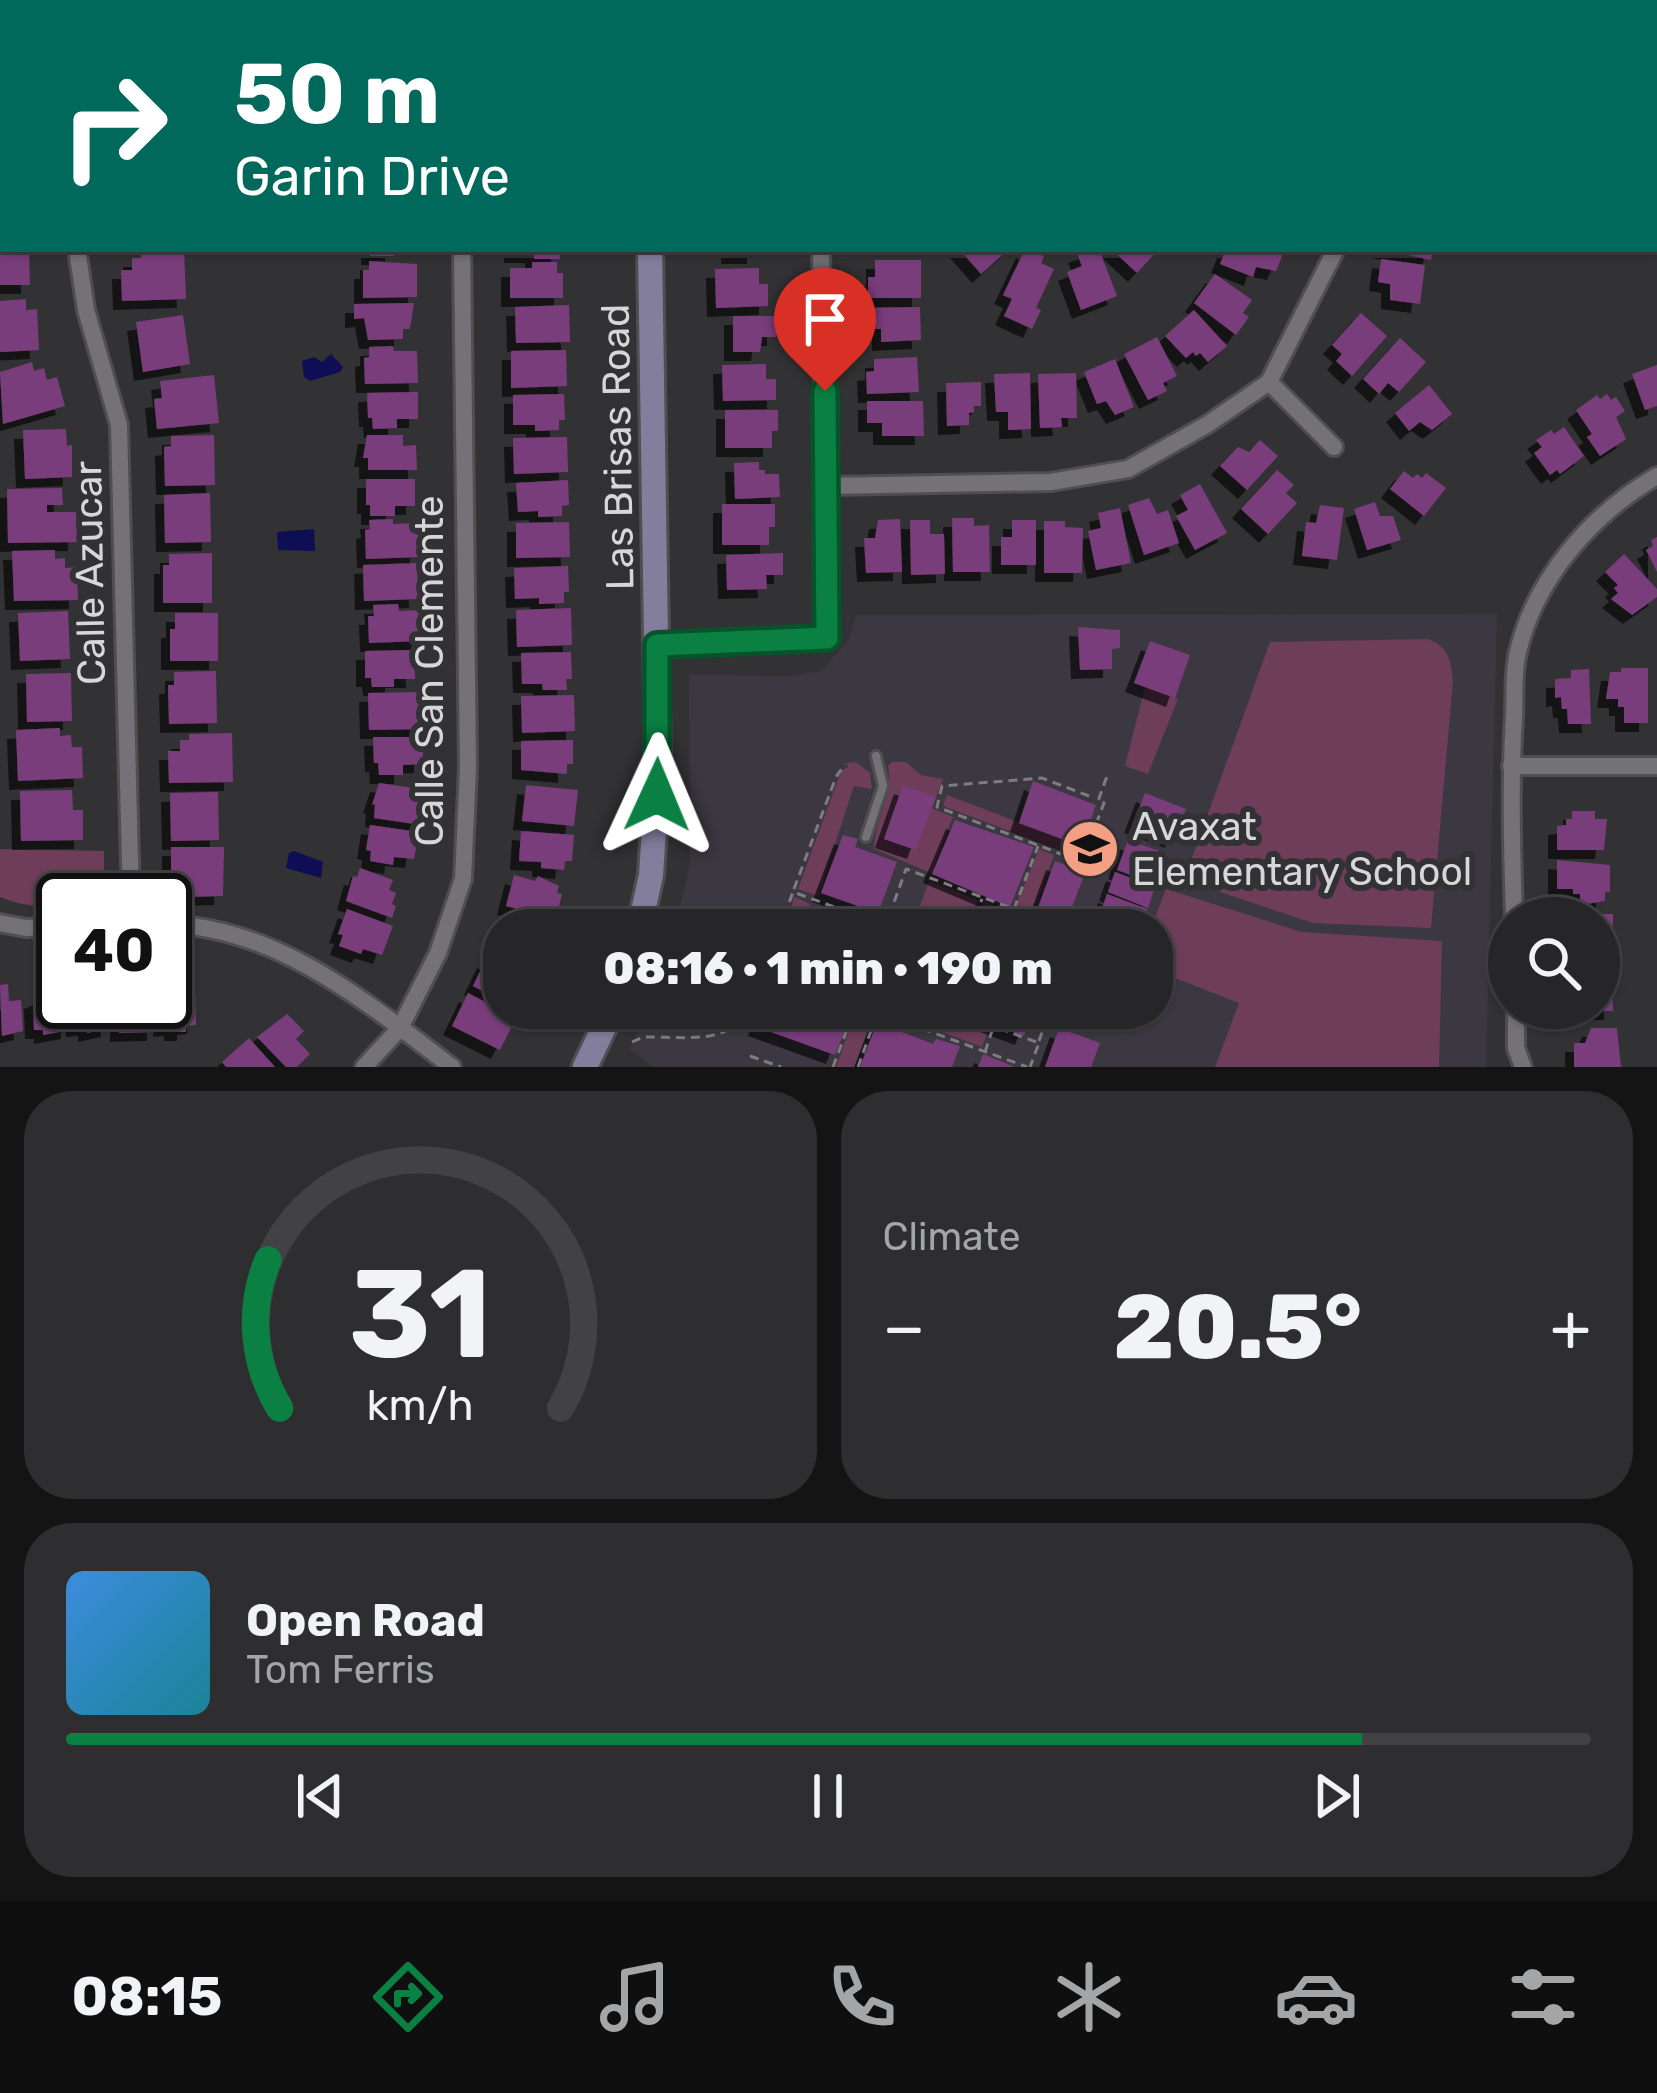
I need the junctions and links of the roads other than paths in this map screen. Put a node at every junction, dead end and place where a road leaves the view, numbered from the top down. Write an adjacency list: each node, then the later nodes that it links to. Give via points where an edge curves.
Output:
1 (77, 252): 15 (street, Calle Azucar, via 119,425)
2 (462, 252): 21 (street, Calle San Clemente, via 463,879)
3 (650, 252): 10 (street, Las Brisas Road)
4 (821, 252): 9 (street)
5 (1334, 252): 6 (street)
6 (1269, 382): 7 (street); 9 (street, via 1128,469 1051,482)
7 (1334, 447)
8 (1657, 476): 12 (street, via 1584,534 1532,612 1517,654)
9 (827, 486): 10 (street, via 827,638)
10 (657, 645): 17 (street, Las Brisas Road, via 656,822)
11 (876, 756): 14 (lane, via 883,786)
12 (1511, 766): 13 (street); 16 (street)
13 (1657, 766)
14 (866, 837)
15 (130, 873)
16 (1514, 897)
17 (642, 909)
18 (0, 923): 20 (street)
19 (192, 925): 21 (street, via 266,944)
20 (36, 927)
21 (400, 1028): 24 (street, Calle San Clemente); 25 (street)
22 (603, 1029): 26 (street)
23 (1516, 1029): 27 (street)
24 (364, 1067)
25 (452, 1067)
26 (585, 1067)
27 (1522, 1067)

